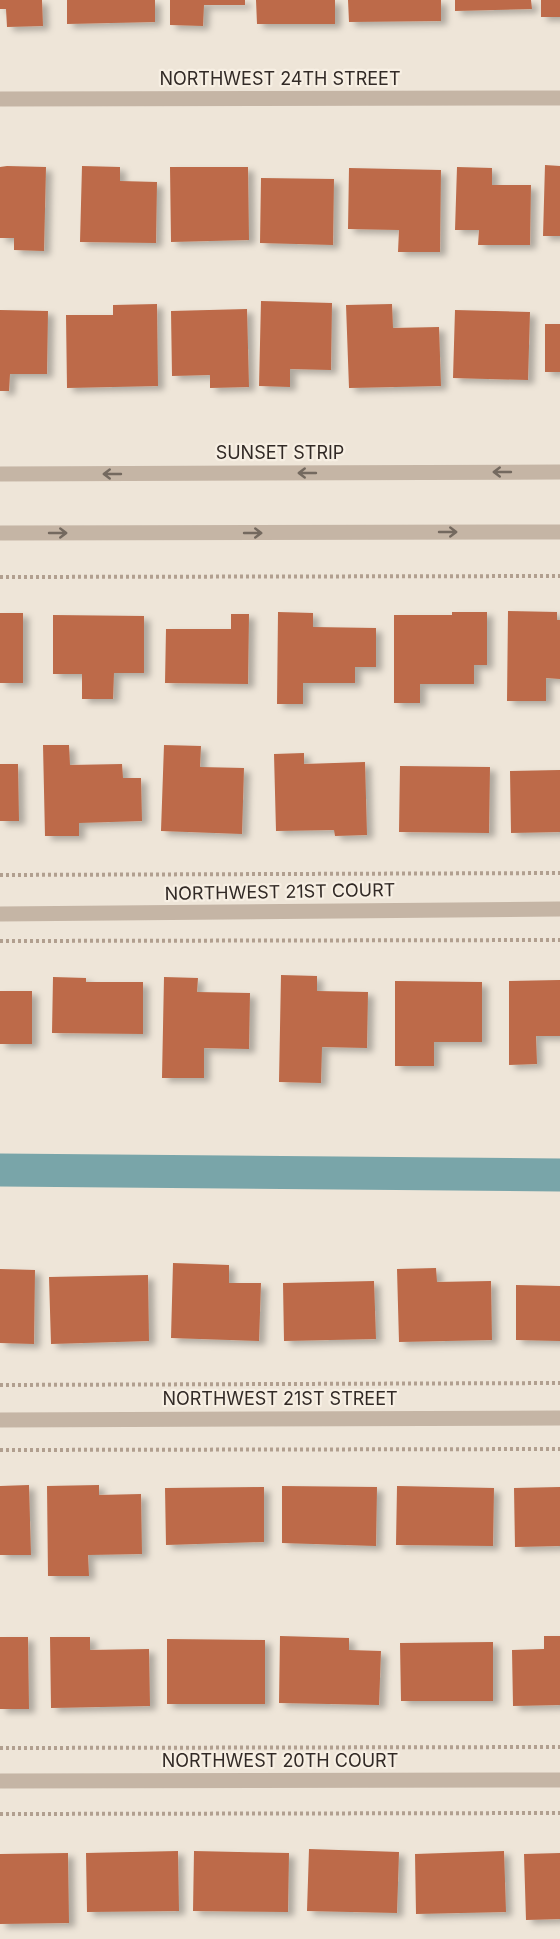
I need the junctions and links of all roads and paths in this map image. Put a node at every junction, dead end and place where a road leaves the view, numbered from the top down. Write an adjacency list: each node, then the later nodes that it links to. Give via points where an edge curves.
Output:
1 (560, 98): 2 (street, NORTHWEST 24TH STREET)
2 (0, 99)
3 (560, 472): 4 (street, SUNSET STRIP, one-way to 4)
4 (0, 474)
5 (560, 532): 6 (street, one-way to 5)
6 (0, 533)
7 (560, 576): 8 (path)
8 (0, 577)
9 (560, 873): 10 (path)
10 (0, 875)
11 (560, 909): 12 (street, NORTHWEST 21ST COURT)
12 (0, 914)
13 (560, 940): 14 (path)
14 (0, 941)
15 (560, 1383): 16 (path)
16 (0, 1384)
17 (560, 1418): 18 (street, NORTHWEST 21ST STREET)
18 (0, 1419)
19 (560, 1449): 20 (path)
20 (0, 1450)
21 (560, 1747): 22 (path)
22 (0, 1748)
23 (560, 1780): 24 (street, NORTHWEST 20TH COURT)
24 (0, 1781)
25 (560, 1813): 26 (path)
26 (0, 1814)

